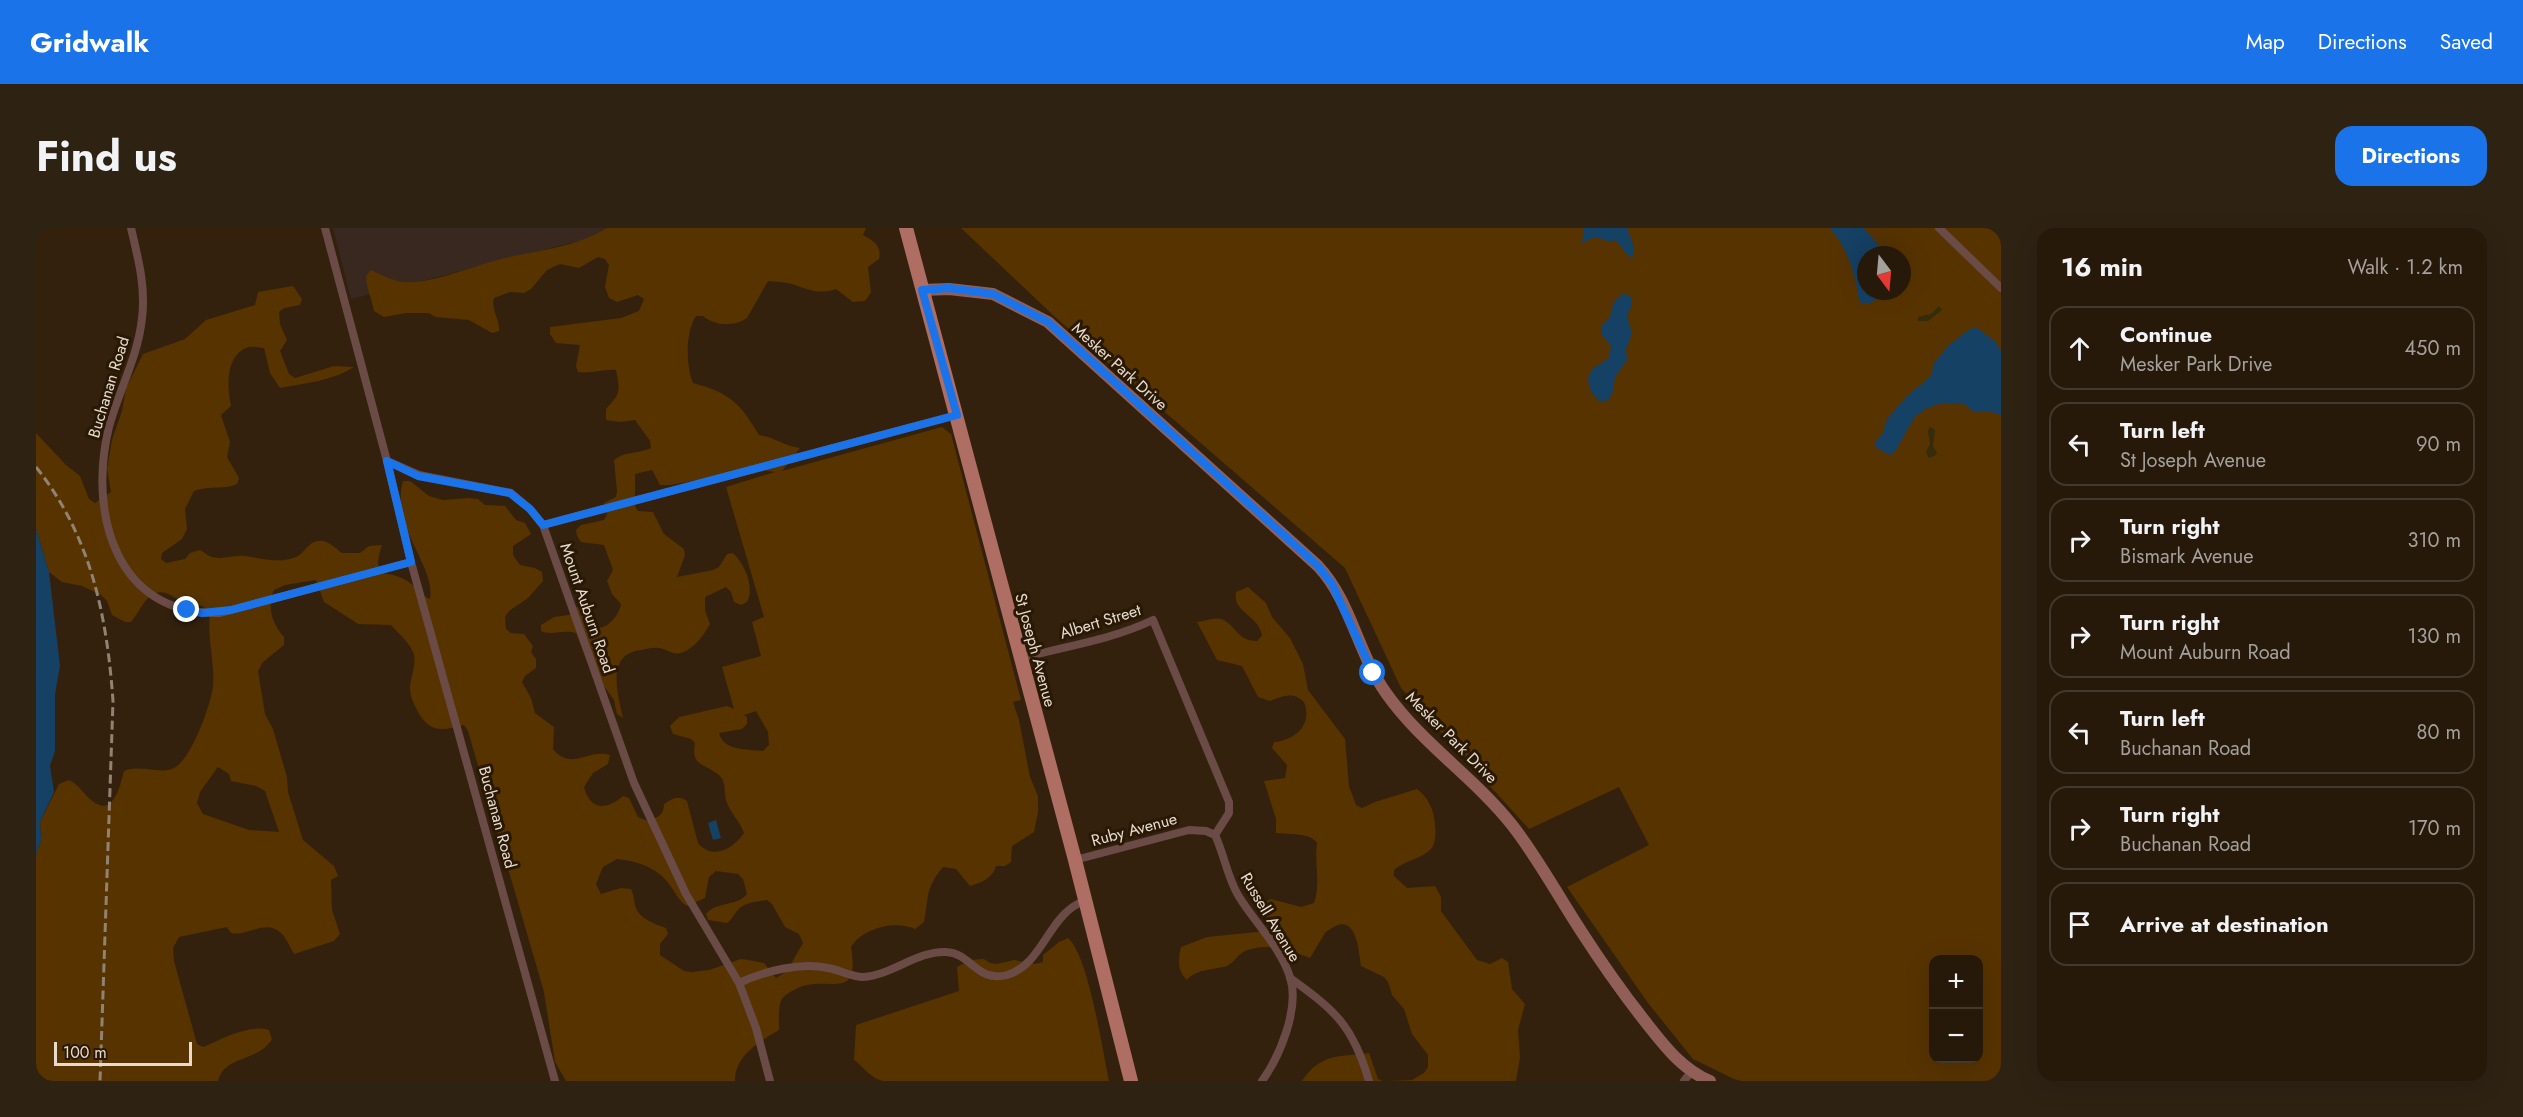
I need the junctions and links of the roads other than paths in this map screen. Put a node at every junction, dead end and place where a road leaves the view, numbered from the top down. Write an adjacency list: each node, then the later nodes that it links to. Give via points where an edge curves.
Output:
1 (131, 228): 10 (street, Buchanan Road, via 140,263 142,316 135,354 110,425 102,485 115,549 134,581 171,606 220,613)
2 (325, 228): 8 (street)
3 (906, 228): 6 (main road, St Joseph Avenue)
4 (1939, 228): 5 (street)
5 (2001, 288)
6 (922, 290): 7 (main road, St Joseph Avenue); 17 (street, Mesker Park Drive, via 949,288 993,294 1048,322 1318,566 1332,584 1386,694 1513,825 1623,993)
7 (957, 415): 9 (street); 11 (main road, St Joseph Avenue)
8 (387, 461): 9 (street, Mount Auburn Road, via 418,476 510,493); 10 (street, Buchanan Road)
9 (543, 525): 16 (street, Mount Auburn Road, via 634,783 676,876)
10 (411, 562): 18 (street, Buchanan Road)
11 (1022, 658): 12 (street, Albert Street, via 1081,645 1153,620 1229,802 1230,810); 13 (main road, St Joseph Avenue)
12 (1215, 835): 13 (street, Ruby Avenue, via 1189,830); 15 (street, Russell Avenue, via 1239,896 1270,940)
13 (1075, 860): 14 (main road, St Joseph Avenue)
14 (1085, 901): 16 (street, via 1070,908 1029,961 1006,975 984,974 948,952 927,954 863,977 817,966 795,967); 20 (main road, St Joseph Avenue)
15 (1290, 978): 21 (street, Russell Avenue, via 1289,1022); 22 (street, via 1343,1023 1358,1045)
16 (739, 983): 19 (street, Mount Auburn Road)
17 (1687, 1076): 23 (street, Mesker Park Drive)
18 (555, 1081)
19 (770, 1081)
20 (1131, 1081)
21 (1262, 1081)
22 (1370, 1081)
23 (1710, 1081)

